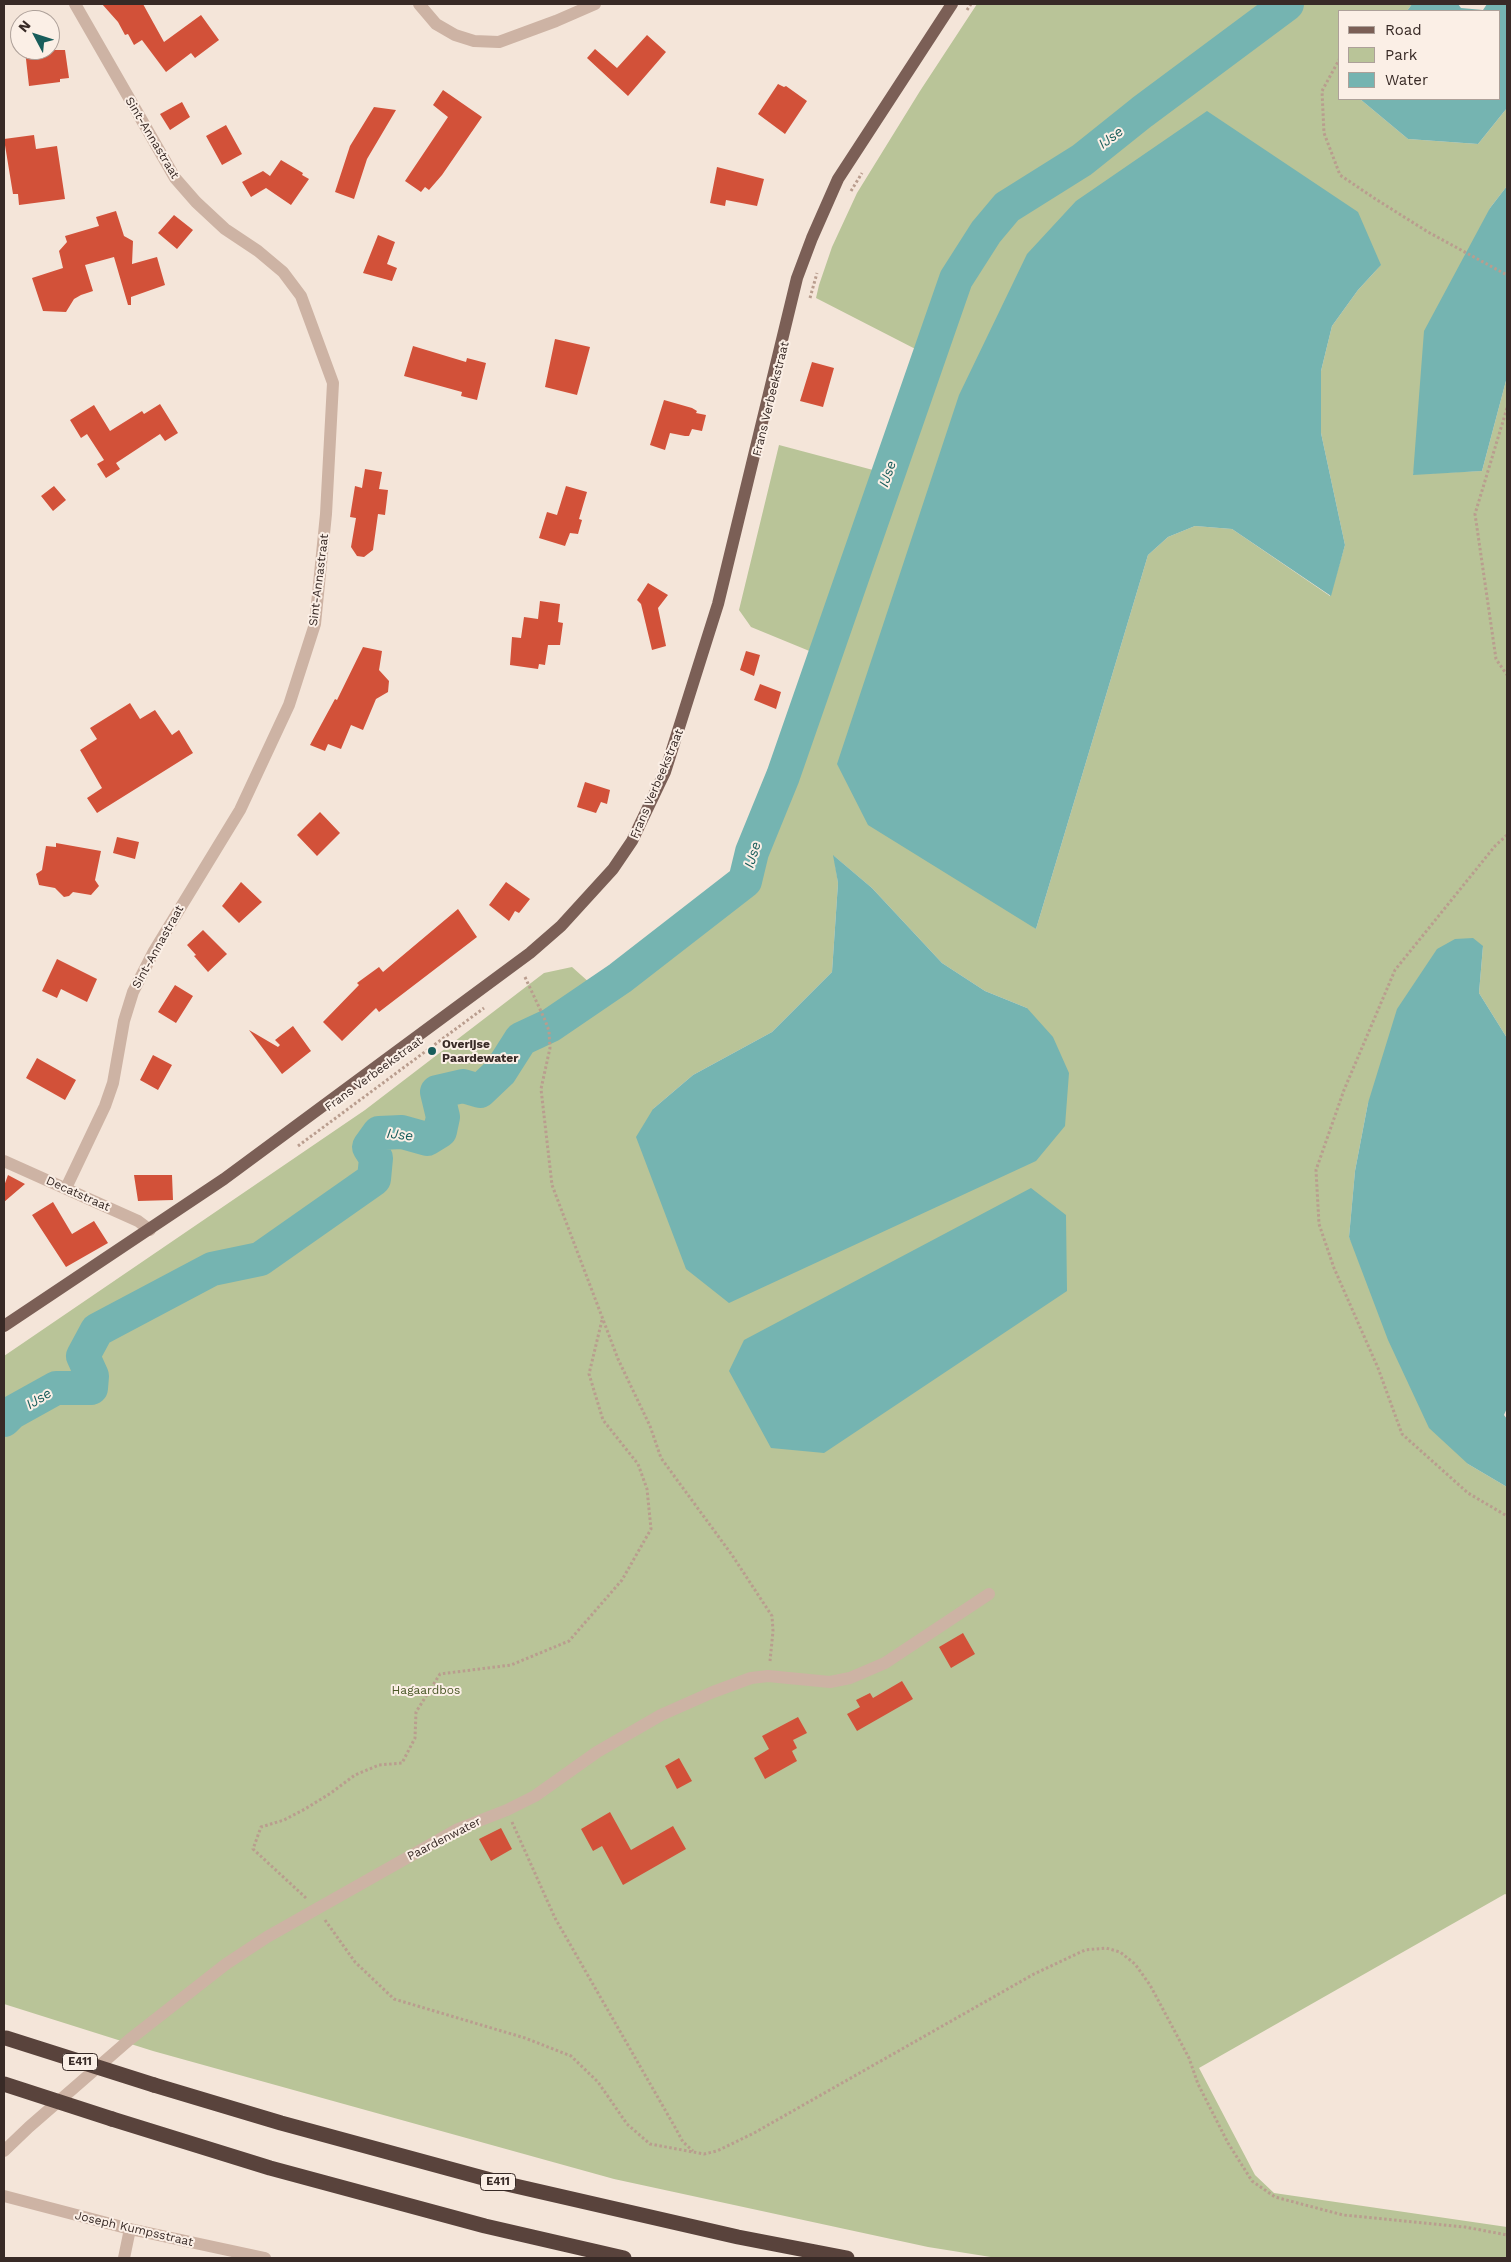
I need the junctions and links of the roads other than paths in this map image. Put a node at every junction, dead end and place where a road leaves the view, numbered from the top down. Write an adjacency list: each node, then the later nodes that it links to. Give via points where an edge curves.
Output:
1 (75, 4): 6 (street, Sint-Annastraat, via 174,178 225,229 283,272 301,296 333,383 326,514 315,624 289,705 240,810 154,951 133,992 124,1021 113,1083)
2 (419, 4): 3 (street, via 436,24 455,35 474,41 499,42)
3 (595, 4)
4 (952, 4): 7 (main road, Frans Verbeekstraat, via 838,180 812,238 797,278 718,604 665,772 632,841 590,896 530,953)
5 (4, 1161): 6 (street, Decatstraat)
6 (66, 1188): 7 (street, Decatstraat, via 138,1221)
7 (150, 1230): 8 (main road, Frans Verbeekstraat)
8 (4, 1326)
9 (989, 1594): 12 (street, Paardenwater, via 885,1663 850,1678 830,1682 768,1676 751,1678 661,1715 597,1752 535,1796 458,1829 234,1959 184,1996 29,2126)
10 (5, 2038): 18 (highway, E411, bridge, via 281,2123 498,2182 738,2237)
11 (4, 2084): 17 (highway, bridge, via 270,2168 485,2226)
12 (4, 2151)
13 (4, 2196): 14 (street, Joseph Kumpsstraat)
14 (130, 2230): 15 (street); 16 (street, Joseph Kumpsstraat)
15 (124, 2258)
16 (265, 2258)
17 (624, 2258)
18 (847, 2258)

